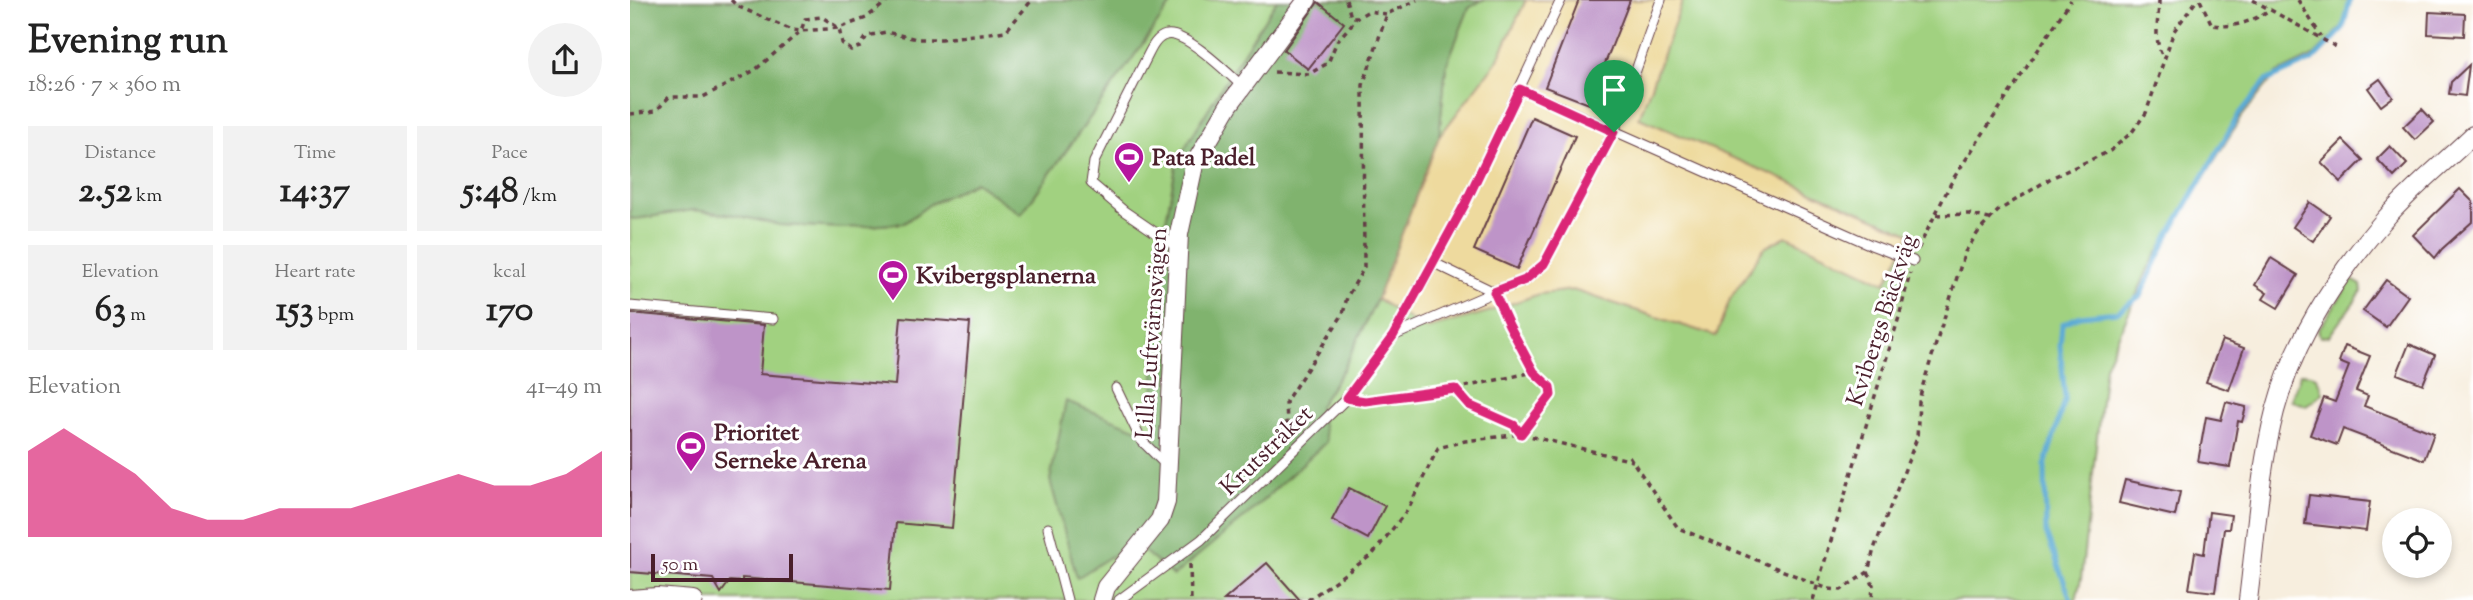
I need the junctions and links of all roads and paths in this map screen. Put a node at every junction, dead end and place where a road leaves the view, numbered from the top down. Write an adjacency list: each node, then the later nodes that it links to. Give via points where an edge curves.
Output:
1 (731, 0): 18 (path)
2 (889, 0): 17 (path, via 866,18)
3 (1032, 0): 17 (path, via 1006,31 942,39 886,32 867,36 860,47 851,50 842,43)
4 (1307, 0): 22 (street, Lilla Luftvärnsvägen)
5 (1346, 0): 16 (path, via 1352,17)
6 (1416, 0): 15 (path)
7 (1561, 0): 24 (lane, Krutstråket)
8 (1661, 0): 26 (lane)
9 (2071, 0): 28 (path, Kvibergs Bäckväg)
10 (2159, 0): 21 (path, via 2158,49)
11 (2199, 0): 14 (path, via 2212,25 2236,25); 21 (path, via 2174,31)
12 (2253, 0): 14 (path)
13 (2298, 0): 19 (path)
14 (2271, 9): 19 (path)
15 (1387, 14): 16 (path, via 1369,11); 42 (path, via 1363,85 1364,268 1343,314 1286,401 1287,424)
16 (1358, 17): 22 (path, via 1337,41 1328,63 1308,74)
17 (839, 28): 18 (path); 18 (path, via 822,17 805,19)
18 (801, 31): 25 (path, via 755,70 704,97 669,97 656,111)
19 (2322, 37): 20 (path)
20 (2336, 47)
21 (2164, 58): 29 (path, via 2146,113 2132,132 2110,151 2051,178)
22 (1255, 68): 23 (street, Lilla Luftvärnsvägen)
23 (1242, 86): 30 (street, Lilla Luftvärnsvägen, via 1194,165); 30 (lane, via 1208,56 1167,34 1147,55 1094,162 1091,183)
24 (1520, 89): 26 (lane); 32 (lane, Krutstråket)
25 (630, 114)
26 (1614, 132): 31 (lane); 33 (lane, via 1544,264 1525,280)
27 (2471, 141): 59 (street, via 2385,218 2332,287 2295,354 2275,411)
28 (1934, 215): 29 (path, via 1969,214); 31 (path, Kvibergs Bäckväg)
29 (1989, 219): 48 (path, via 1965,252 1922,388 1917,438)
30 (1178, 248): 45 (street, Lilla Luftvärnsvägen)
31 (1913, 261): 49 (path, Kvibergs Bäckväg)
32 (1432, 262): 33 (lane); 36 (lane, Krutstråket)
33 (1494, 292): 36 (lane); 37 (path)
34 (630, 306): 35 (lane)
35 (773, 319)
36 (1393, 336): 40 (lane, Krutstråket)
37 (1534, 372): 39 (path); 41 (path, via 1550,387 1551,395)
38 (1116, 388): 45 (lane, via 1141,440)
39 (1455, 389): 40 (path, via 1365,401); 41 (path, via 1469,405 1514,425)
40 (1347, 398): 42 (lane, Krutstråket)
41 (1521, 434): 44 (path); 56 (path, via 1438,449 1408,509 1373,554)
42 (1299, 444): 47 (lane, Krutstråket)
43 (1629, 456): 44 (path)
44 (1634, 461): 49 (path, via 1678,528)
45 (1167, 466): 53 (street, Lilla Luftvärnsvägen, via 1166,502 1160,520 1106,587)
46 (1048, 527): 52 (lane)
47 (1190, 549): 54 (lane, Krutstråket); 55 (path)
48 (1868, 572): 49 (path, via 1841,590); 58 (path)
49 (1818, 585): 57 (path, Kvibergs Bäckväg)
50 (630, 599): 51 (street)
51 (694, 600)
52 (1067, 600)
53 (1102, 600)
54 (1119, 600)
55 (1191, 600)
56 (1308, 600)
57 (1813, 600)
58 (1872, 600)
59 (2248, 600)

